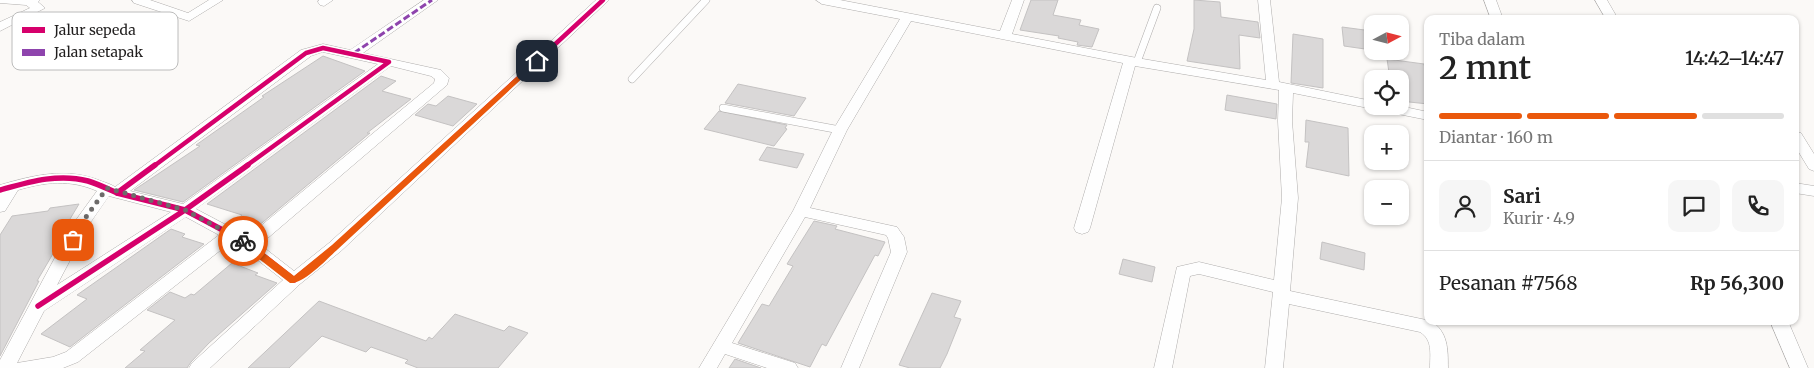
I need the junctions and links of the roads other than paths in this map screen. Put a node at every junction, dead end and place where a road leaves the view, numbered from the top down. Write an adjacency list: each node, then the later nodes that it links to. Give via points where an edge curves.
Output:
1 (1, 0): 12 (street)
2 (138, 0): 15 (street)
3 (217, 0): 16 (street, via 189,17)
4 (432, 0): 23 (street)
5 (603, 0): 45 (street, via 335,247)
6 (706, 0): 26 (lane)
7 (822, 0): 19 (street)
8 (1018, 0): 22 (street)
9 (1264, 0): 27 (street, via 1264,19)
10 (1490, 0): 17 (street)
11 (1601, 0): 18 (street)
12 (32, 1): 14 (street, via 39,8)
13 (1157, 8): 25 (lane)
14 (31, 12)
15 (174, 12)
16 (178, 13)
17 (1496, 15)
18 (1610, 15)
19 (908, 16): 22 (street); 32 (street)
20 (12, 21): 21 (street)
21 (0, 27)
22 (1005, 36): 25 (street)
23 (354, 53): 24 (street); 37 (street, via 323,48 306,53)
24 (388, 62): 40 (street); 44 (street, via 436,74 442,78 440,85)
25 (1133, 62): 27 (street); 42 (street)
26 (632, 79)
27 (1280, 87): 28 (street); 46 (street, via 1290,198)
28 (1364, 103)
29 (723, 108): 32 (lane)
30 (1409, 112): 31 (street)
31 (1424, 115)
32 (840, 130): 41 (street)
33 (1799, 141): 34 (street)
34 (1814, 166)
35 (6, 188): 37 (street, via 58,177 88,181); 39 (street)
36 (1799, 189): 38 (street)
37 (112, 191): 40 (street); 47 (street, via 81,224)
38 (1814, 191)
39 (0, 207)
40 (185, 210): 43 (street); 47 (street)
41 (801, 212): 49 (street); 56 (street, via 891,231 896,237 899,252)
42 (1082, 228)
43 (230, 235): 44 (street); 50 (street, via 88,346)
44 (247, 243): 45 (street)
45 (294, 280): 53 (street)
46 (1281, 292): 57 (street, via 1199,268 1183,271); 58 (street); 59 (street, via 1425,326 1436,336)
47 (38, 306): 51 (street)
48 (1781, 325): 60 (street)
49 (721, 346): 54 (street); 55 (street)
50 (53, 366): 52 (street)
51 (5, 368)
52 (23, 368)
53 (198, 368)
54 (708, 368)
55 (789, 368)
56 (850, 368)
57 (1163, 368)
58 (1274, 368)
59 (1439, 368)
60 (1799, 368)

